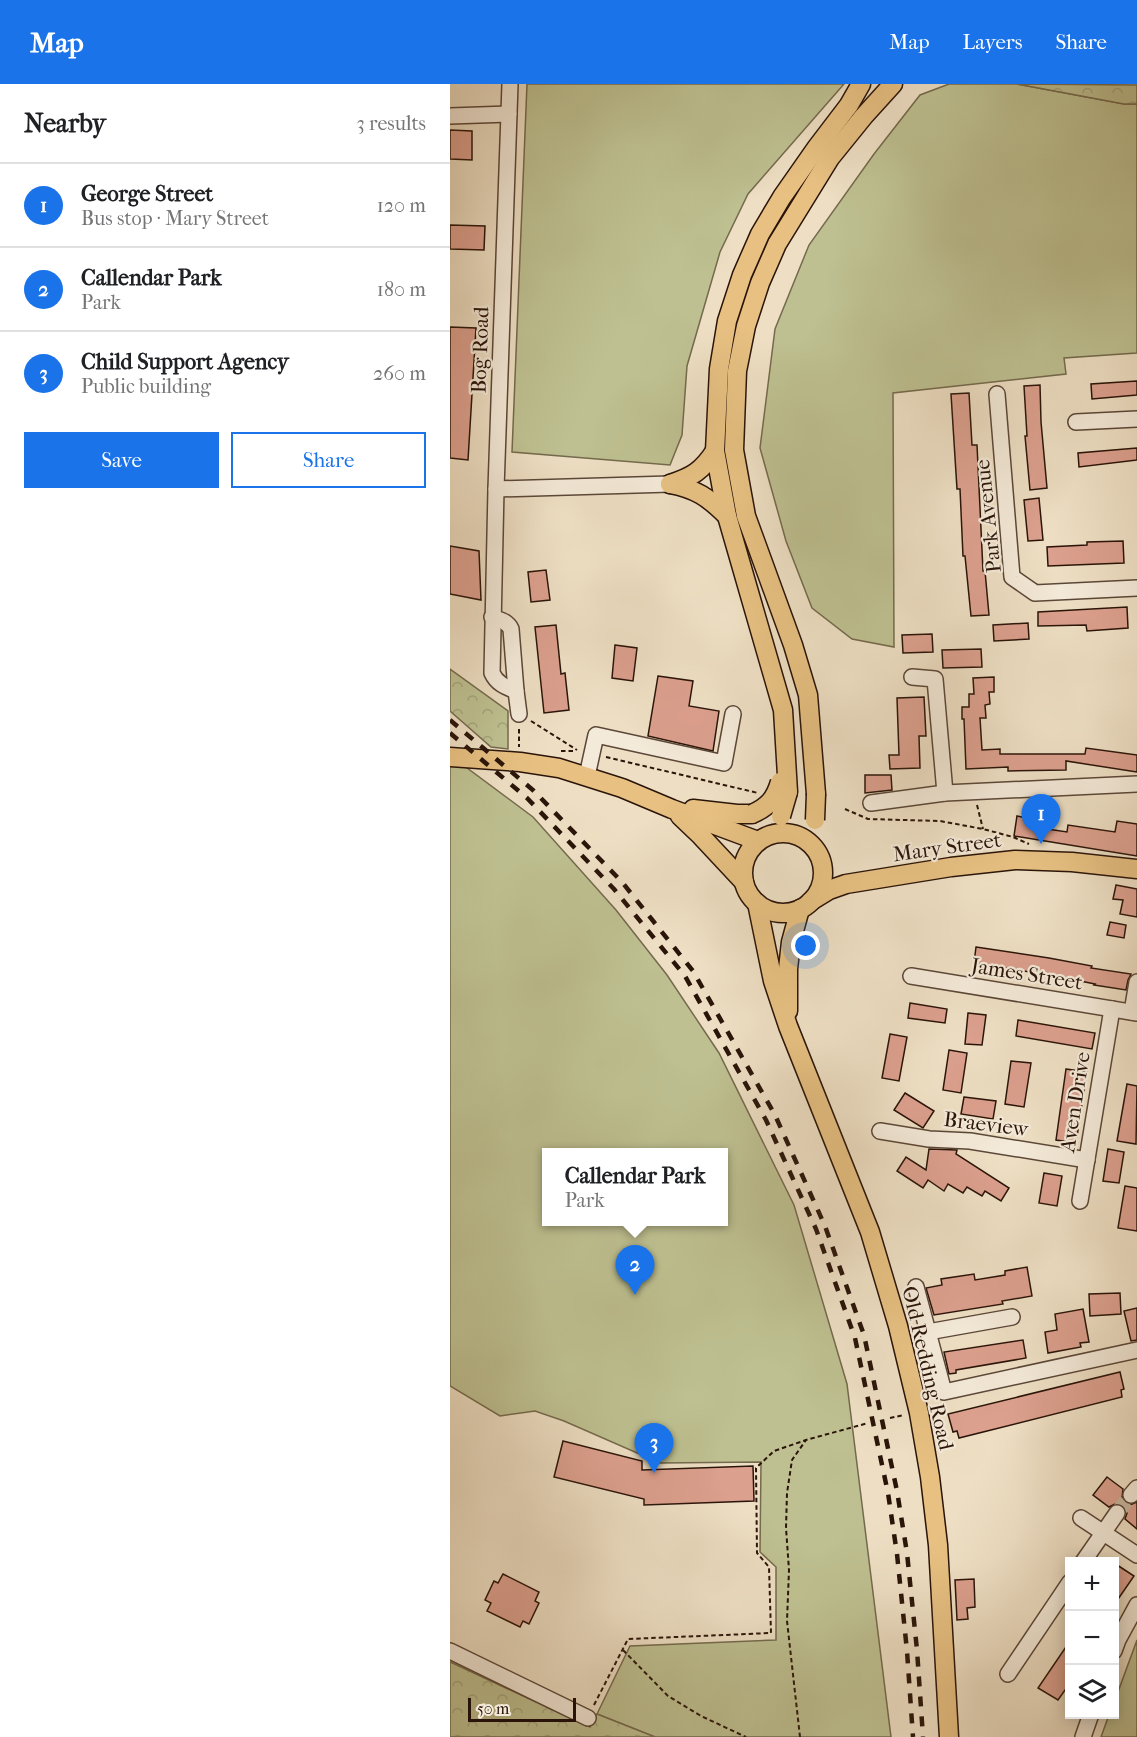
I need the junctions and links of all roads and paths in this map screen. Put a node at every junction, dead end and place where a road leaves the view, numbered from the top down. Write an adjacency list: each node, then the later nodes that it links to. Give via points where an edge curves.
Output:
1 (510, 84): 4 (street, Bog Road)
2 (861, 84): 9 (main road, via 782,198 742,275 727,321 719,369)
3 (893, 84): 35 (main road, bridge, via 830,158 777,244 746,326 737,371 734,450 746,516 807,695 816,794)
4 (509, 114): 5 (street); 11 (street, Bog Road)
5 (450, 116)
6 (997, 394): 13 (street, Park Avenue, via 1012,577 1035,593)
7 (1137, 419): 8 (street)
8 (1076, 422)
9 (715, 452): 10 (main road, via 694,475); 12 (main road)
10 (670, 484): 11 (street); 12 (main road, via 699,492)
11 (496, 489): 14 (street, Bog Road)
12 (727, 516): 24 (main road, via 777,689 785,729)
13 (1137, 588)
14 (492, 617): 16 (street, via 509,624 511,629); 16 (street, Bog Road, via 492,673 500,684)
15 (912, 677): 27 (street, via 935,679)
16 (516, 691): 17 (street)
17 (519, 714): 19 (path); 21 (path)
18 (733, 714): 19 (street, via 724,763 596,735)
19 (586, 752): 22 (street); 26 (path)
20 (450, 757): 21 (main road)
21 (520, 762): 22 (main road)
22 (587, 776): 28 (main road)
23 (1137, 784): 25 (street)
24 (784, 787): 28 (main road, bridge, via 764,808 752,814 712,812); 33 (main road, bridge, via 781,816)
25 (974, 792): 27 (street); 32 (path)
26 (760, 793)
27 (945, 793): 29 (street)
28 (650, 800): 30 (main road)
29 (871, 803)
30 (672, 809): 33 (main road); 38 (main road)
31 (845, 809): 32 (path, via 868,819 940,821)
32 (983, 829): 34 (path)
33 (764, 838): 35 (main road, via 791,833); 38 (main road, via 745,859)
34 (1032, 845)
35 (816, 851): 37 (main road, Mary Street, via 831,868); 40 (main road, via 823,871 822,882)
36 (1137, 869): 37 (main road, Mary Street, via 1015,860)
37 (870, 879): 40 (main road, Mary Street, via 829,890)
38 (744, 882): 39 (main road)
39 (757, 903): 40 (main road, via 786,913); 45 (main road, Old Redding Road, via 773,981)
40 (806, 905): 45 (main road, Old Redding Road, via 791,942)
41 (910, 976): 43 (street, James Street)
42 (1137, 982): 44 (street)
43 (1112, 1009): 44 (street, James Street); 47 (street, Aven Drive)
44 (1135, 1013)
45 (788, 1026): 70 (main road, Old Redding Road, via 870,1232 919,1413 938,1545)
46 (880, 1131): 47 (street, Braeview)
47 (1087, 1160): 48 (street, Aven Drive)
48 (1080, 1201)
49 (916, 1287): 51 (street)
50 (1012, 1317): 51 (street)
51 (928, 1332): 52 (street, Old Redding Road, via 944,1392)
52 (1137, 1350)
53 (868, 1423): 54 (path)
54 (806, 1440): 63 (path, via 774,1451 756,1468 757,1553 769,1567 771,1633 628,1639); 69 (path, via 792,1460 786,1528 787,1621)
55 (1117, 1514): 57 (street)
56 (1081, 1518): 57 (street)
57 (1102, 1533): 58 (street); 59 (street)
58 (1137, 1555)
59 (1086, 1557)
60 (1065, 1589): 65 (street)
61 (1137, 1605): 62 (street)
62 (1119, 1638)
63 (623, 1650): 66 (path); 68 (path, via 668,1696)
64 (450, 1651): 66 (street)
65 (1008, 1674)
66 (588, 1718)
67 (1089, 1719): 71 (street)
68 (746, 1737)
69 (800, 1737)
70 (949, 1737)
71 (1083, 1737)

